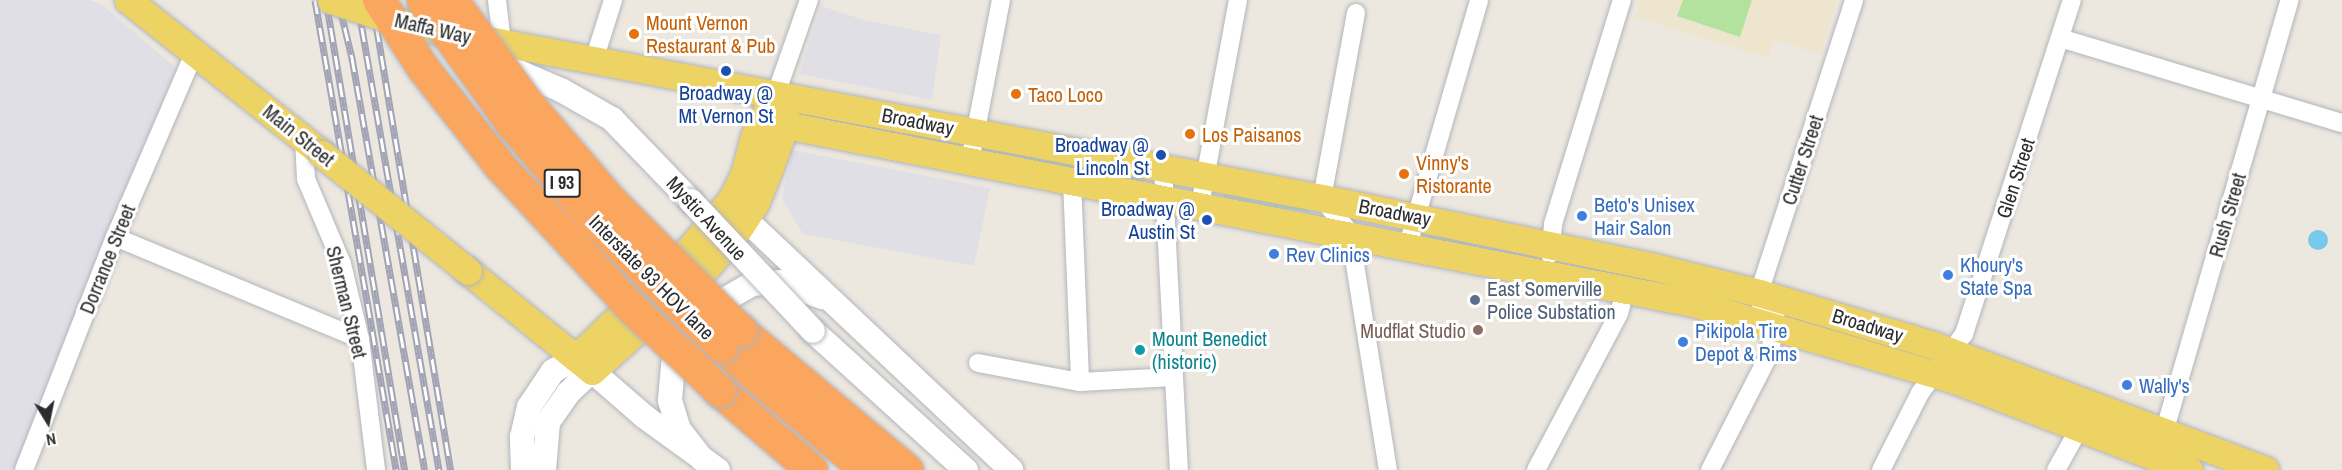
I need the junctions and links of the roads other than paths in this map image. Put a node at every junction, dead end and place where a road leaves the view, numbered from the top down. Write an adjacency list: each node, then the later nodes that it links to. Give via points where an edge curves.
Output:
1 (129, 0): 21 (main road, Main Street)
2 (331, 0): 16 (main road, Maffa Way, bridge)
3 (379, 0): 60 (highway, I 93, bridge, via 423,68 500,166 629,305)
4 (452, 0): 46 (highway, I 93, bridge, via 516,88)
5 (463, 0): 18 (street, via 457,18)
6 (497, 0): 20 (street)
7 (613, 0): 22 (street)
8 (808, 0): 24 (street)
9 (1001, 0): 26 (street)
10 (1238, 0): 30 (street)
11 (1479, 0): 36 (street)
12 (1622, 0): 39 (street)
13 (1854, 0): 44 (street, Cutter Street)
14 (2072, 0): 19 (street, Glen Street)
15 (2289, 0): 23 (street, Rush Street)
16 (416, 12): 18 (main road, Maffa Way); 46 (highway, Interstate 93 HOV lane / I 93, bridge, via 636,266); 63 (main road, Mystic Avenue, bridge, via 589,104 633,139 813,331)
17 (1356, 13): 33 (street)
18 (446, 32): 20 (main road, Maffa Way)
19 (2060, 38): 23 (street); 47 (street, Glen Street, via 1964,334)
20 (502, 43): 22 (main road, Broadway)
21 (195, 51): 27 (main road, Main Street); 38 (street, Dorrance Street)
22 (594, 60): 24 (main road, Broadway)
23 (2260, 98): 25 (street); 54 (street, Rush Street)
24 (777, 107): 26 (main road, Broadway); 28 (main road, Broadway); 35 (main road, via 753,136)
25 (2342, 123)
26 (976, 132): 28 (street); 29 (main road, Broadway)
27 (313, 146): 45 (street, Sherman Street, via 306,179 342,264); 49 (main road, Main Street, bridge)
28 (970, 160): 31 (main road, Broadway)
29 (1163, 167): 30 (main road, Broadway); 32 (street)
30 (1206, 175): 33 (main road, Broadway); 34 (street)
31 (1072, 180): 32 (main road, Broadway); 51 (street)
32 (1164, 198): 34 (main road, Broadway); 50 (street)
33 (1322, 198): 36 (main road, Broadway); 37 (street)
34 (1200, 205): 37 (main road, Broadway)
35 (734, 215): 43 (main road); 49 (main road, via 707,267)
36 (1416, 216): 39 (main road, Broadway); 40 (street)
37 (1350, 233): 40 (main road, Broadway); 66 (street)
38 (115, 237): 45 (street); 56 (street, Dorrance Street)
39 (1548, 242): 41 (street); 44 (main road, Broadway)
40 (1408, 245): 41 (main road, Broadway)
41 (1552, 272): 42 (main road, Broadway)
42 (1626, 288): 44 (main road, Broadway); 67 (street, via 1619,313)
43 (835, 302): 55 (main road, via 796,285 752,284 726,299 692,330 673,365 670,400 679,430); 64 (main road)
44 (1769, 309): 47 (main road, Broadway); 68 (street, Cutter Street, via 1767,360)
45 (360, 339): 57 (street, Sherman Street)
46 (731, 339): 61 (highway, Interstate 93 HOV lane / I 93); 62 (highway, I 93)
47 (1943, 362): 52 (main road, Broadway); 53 (main road, Broadway); 69 (street, Glen Street)
48 (978, 363): 51 (street)
49 (584, 364): 55 (main road); 58 (main road, via 553,371 529,407 522,437); 59 (main road, via 551,416 544,438)
50 (1173, 377): 51 (street); 65 (street)
51 (1080, 382)
52 (2094, 403): 53 (street); 54 (main road, Broadway)
53 (2080, 426): 70 (street); 71 (main road, Broadway)
54 (2165, 429): 72 (main road, Broadway)
55 (710, 464)
56 (24, 470)
57 (376, 470)
58 (523, 470)
59 (544, 470)
60 (812, 470)
61 (866, 470)
62 (907, 470)
63 (966, 470)
64 (1011, 470)
65 (1179, 470)
66 (1388, 470)
67 (1536, 470)
68 (1710, 470)
69 (1881, 470)
70 (2056, 470)
71 (2189, 470)
72 (2265, 470)

